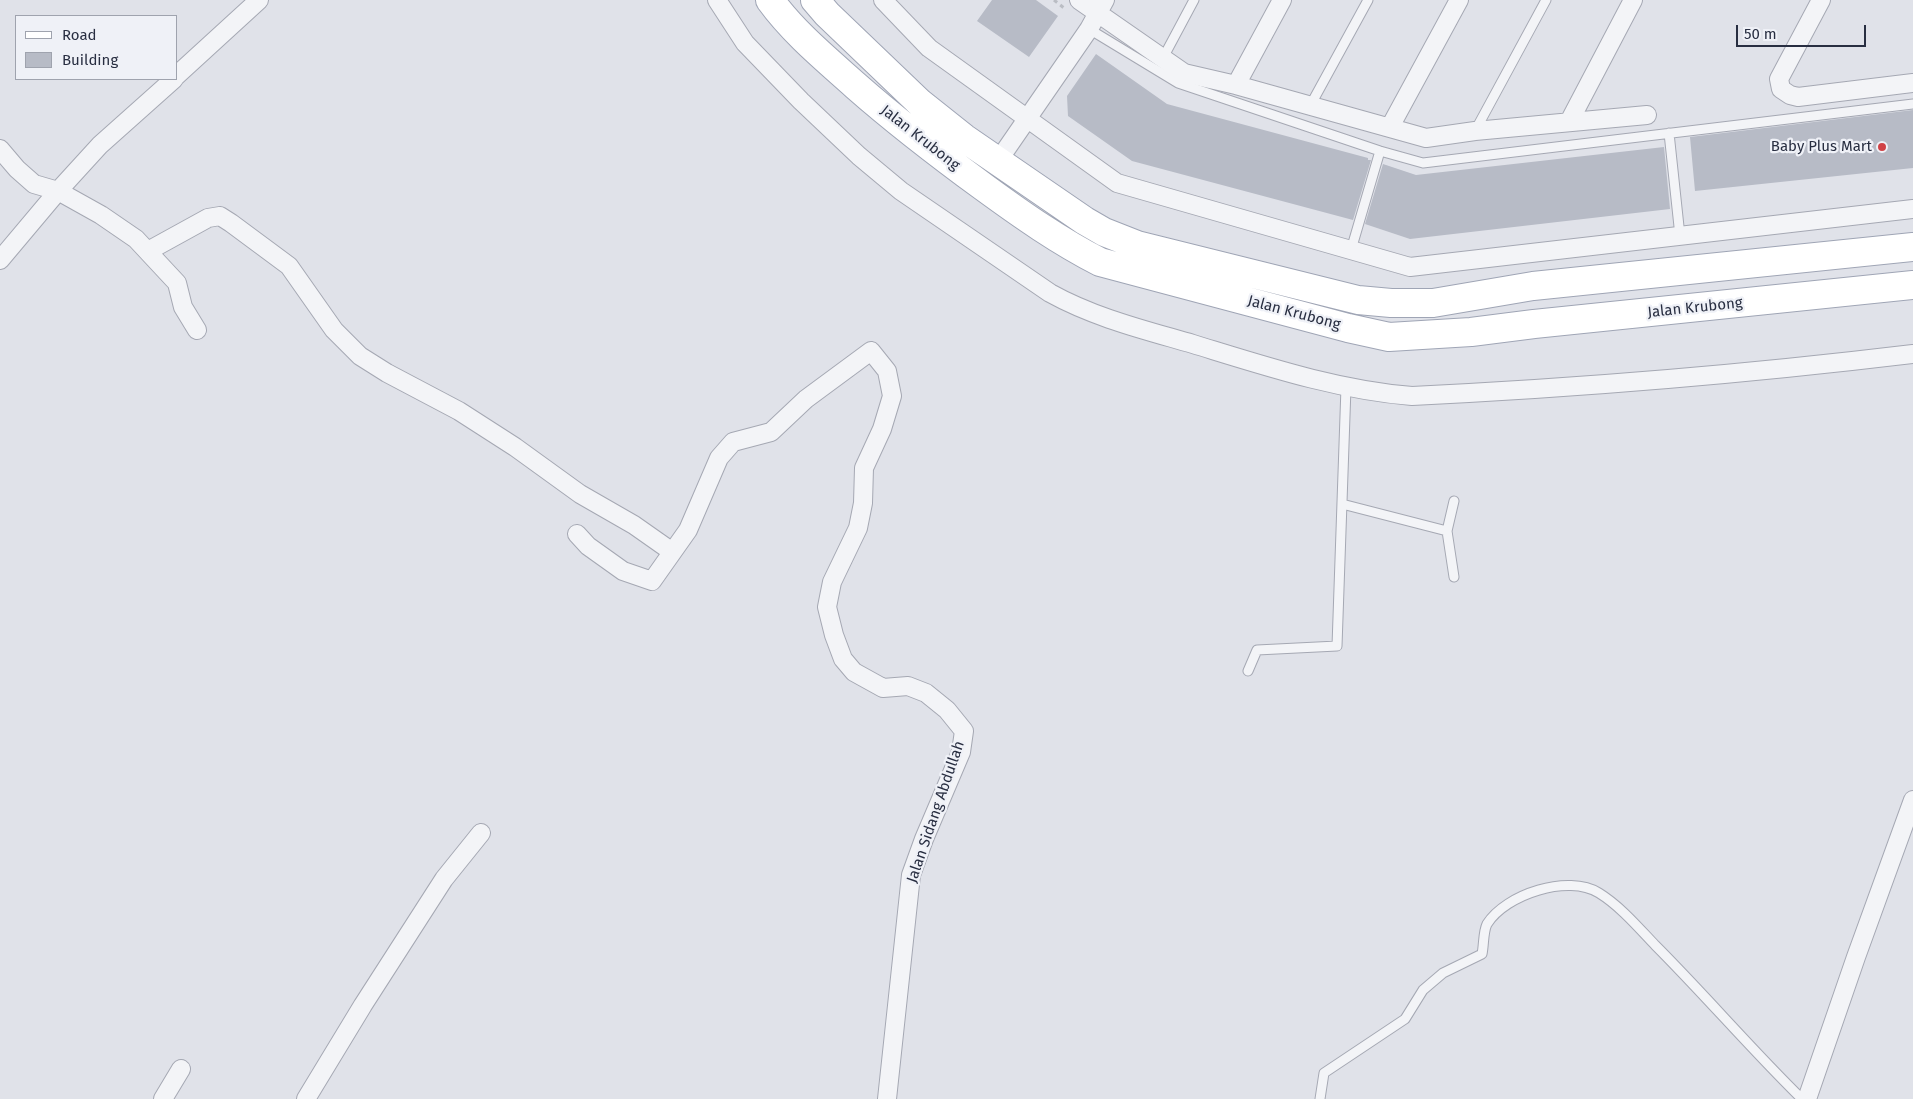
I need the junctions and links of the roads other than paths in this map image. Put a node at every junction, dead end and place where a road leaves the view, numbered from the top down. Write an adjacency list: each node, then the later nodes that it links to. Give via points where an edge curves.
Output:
1 (260, 0): 16 (street)
2 (717, 0): 43 (street, via 745,44 859,156 901,191 1050,293 1074,307 1104,318)
3 (770, 0): 40 (main road, Jalan Krubong, via 784,19 830,63 917,139 1030,220 1100,262 1389,337)
4 (814, 0): 30 (main road, Jalan Krubong, via 920,103)
5 (884, 0): 23 (street, via 929,48)
6 (1079, 0): 14 (street)
7 (1194, 0): 15 (lane)
8 (1282, 0): 19 (street)
9 (1368, 0): 21 (lane)
10 (1459, 0): 25 (street)
11 (1546, 0): 26 (lane)
12 (1633, 0): 24 (street)
13 (1821, 0): 18 (street, via 1779,79 1781,89 1798,97)
14 (1097, 14): 15 (street); 23 (street); 29 (lane, via 1178,83)
15 (1162, 58): 19 (street, via 1184,73)
16 (178, 75)
17 (173, 80): 31 (street, via 100,145)
18 (1913, 83)
19 (1236, 85): 21 (street)
20 (1913, 104): 27 (lane)
21 (1310, 106): 25 (street)
22 (1647, 115): 24 (street)
23 (1028, 121): 30 (street); 35 (street, via 1117,183)
24 (1569, 122): 26 (street)
25 (1390, 127): 26 (street, via 1426,138)
26 (1475, 131)
27 (1669, 133): 29 (lane, via 1423,163); 33 (lane)
28 (0, 149): 31 (street, via 34,184)
29 (1380, 151): 35 (lane)
30 (998, 162): 39 (main road, Jalan Krubong, via 1085,221 1137,245 1358,300 1391,304 1433,302)
31 (58, 190): 36 (street, via 101,215); 37 (street)
32 (1913, 209): 33 (street)
33 (1680, 236): 35 (street, via 1410,267)
34 (1913, 247): 39 (main road, Jalan Krubong)
35 (1351, 250)
36 (148, 251): 41 (street, via 176,282 183,307); 48 (street, via 208,218 220,216 289,266 334,330 360,356 459,411 580,494)
37 (0, 260)
38 (1913, 285): 40 (main road, Jalan Krubong)
39 (1533, 286): 40 (main road, via 1602,286 1782,269 1791,270 1796,275 1792,282 1780,286 1604,302)
40 (1534, 324)
41 (197, 330)
42 (1913, 354): 43 (street, via 1465,394 1377,394)
43 (1346, 387): 45 (lane)
44 (1454, 501): 46 (lane)
45 (1342, 504): 46 (lane); 50 (lane, via 1337,646 1257,650)
46 (1446, 531): 49 (lane)
47 (577, 534): 48 (street, Jalan Sidang Abdullah, via 623,571 652,580)
48 (672, 551): 56 (street, Jalan Sidang Abdullah, via 688,530 719,458 734,442 771,432 806,399 870,351 887,371 892,396 882,429 864,468 858,528 832,582 827,607 843,659 854,672 884,688 908,686 926,693 947,710 964,731 961,752 912,875)
49 (1454, 577)
50 (1248, 671)
51 (1913, 800): 59 (street)
52 (481, 833): 55 (street, via 444,879)
53 (181, 1069): 54 (street)
54 (163, 1099)
55 (306, 1099)
56 (887, 1099)
57 (1320, 1099): 58 (lane, via 1324,1073 1405,1019 1423,990 1443,973 1482,954 1486,926 1495,913 1512,901 1534,892 1560,886 1579,886 1598,892 1631,920)
58 (1802, 1099)
59 (1807, 1099)

